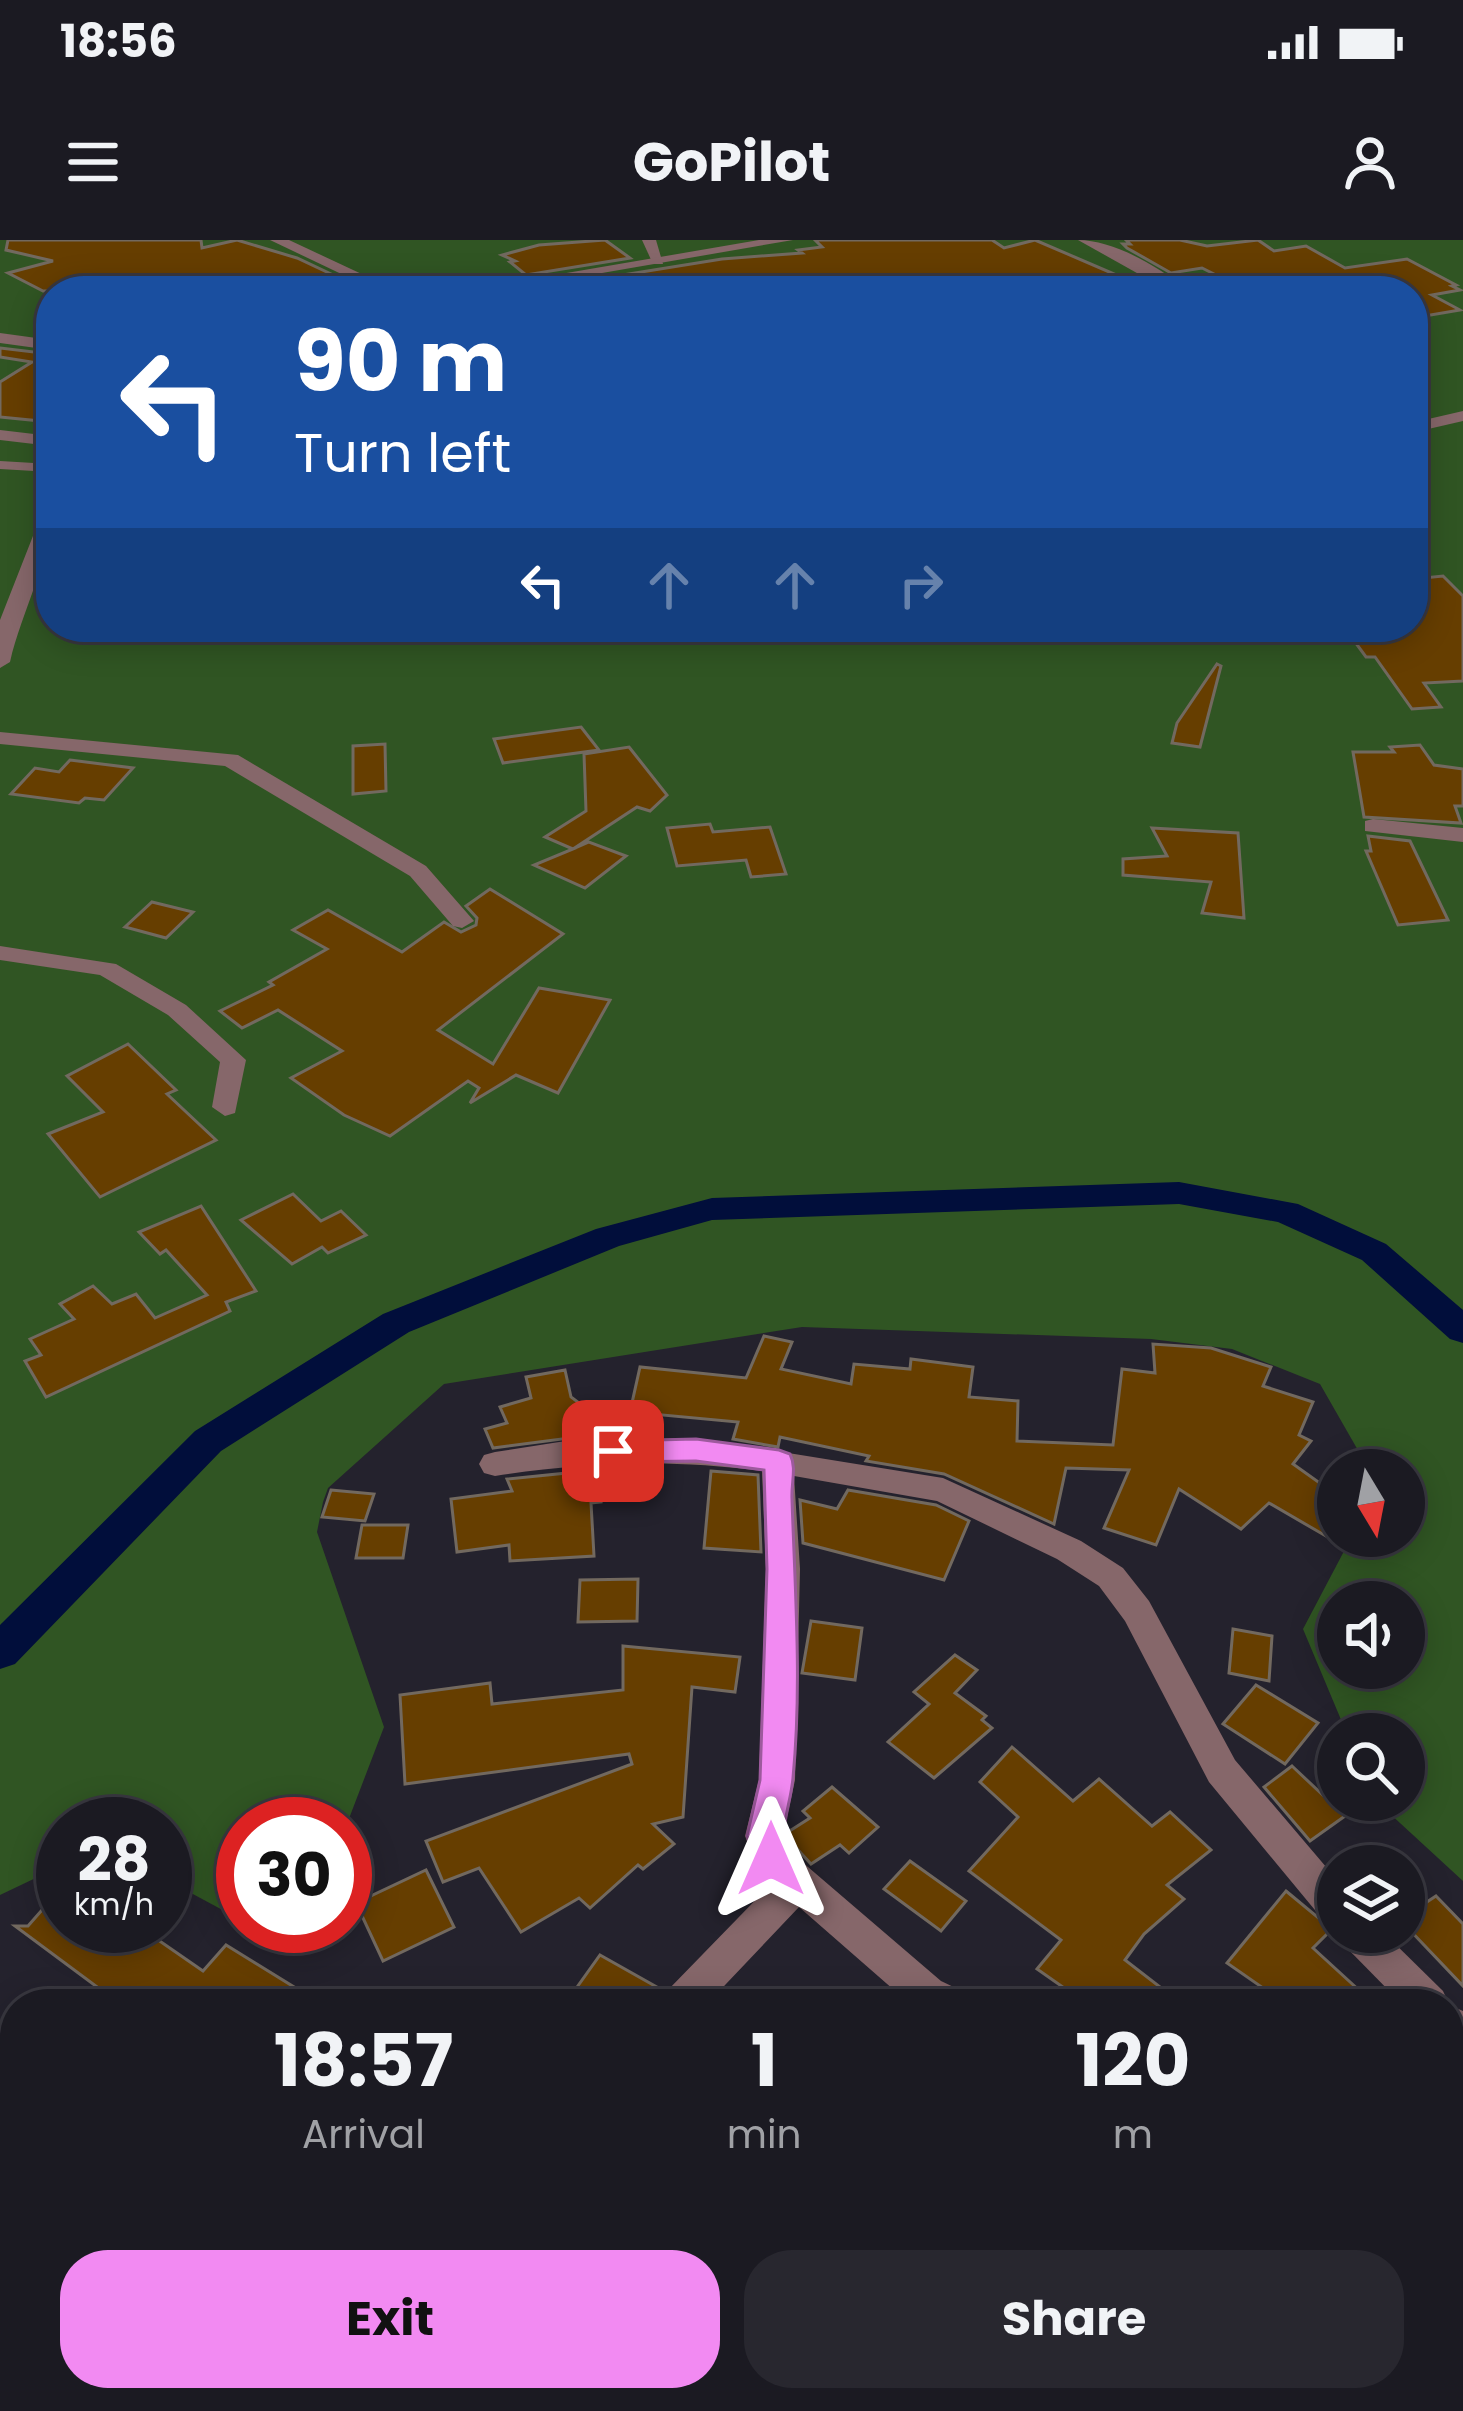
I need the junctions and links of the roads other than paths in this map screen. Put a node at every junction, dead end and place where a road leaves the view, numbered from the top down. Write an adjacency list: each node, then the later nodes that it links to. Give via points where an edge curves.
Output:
1 (277, 240): 6 (street)
2 (649, 240): 5 (street)
3 (786, 240): 5 (street)
4 (1085, 240): 8 (street)
5 (658, 261): 7 (street)
6 (357, 276)
7 (564, 276)
8 (1158, 276)
9 (0, 338): 10 (street)
10 (36, 343)
11 (1463, 416): 12 (street)
12 (1428, 424)
13 (0, 436): 14 (street)
14 (36, 440)
15 (0, 465): 16 (lane)
16 (36, 467)
17 (36, 553): 18 (street)
18 (0, 662)
19 (0, 739): 22 (street, via 230,760 418,871)
20 (1372, 826): 21 (street)
21 (1463, 835)
22 (462, 921)
23 (0, 952): 24 (street, via 106,969 177,1010 233,1060)
24 (225, 1107)
25 (779, 1461): 26 (street, via 696,1450 572,1452); 27 (street, via 777,1780 764,1836 771,1859); 28 (street, via 943,1490 1111,1577 1222,1772)
26 (495, 1464)
27 (799, 1881): 30 (street); 31 (street)
28 (1317, 1884)
29 (1378, 1953): 32 (street)
30 (695, 1989)
31 (921, 1989)
32 (1414, 1989)

